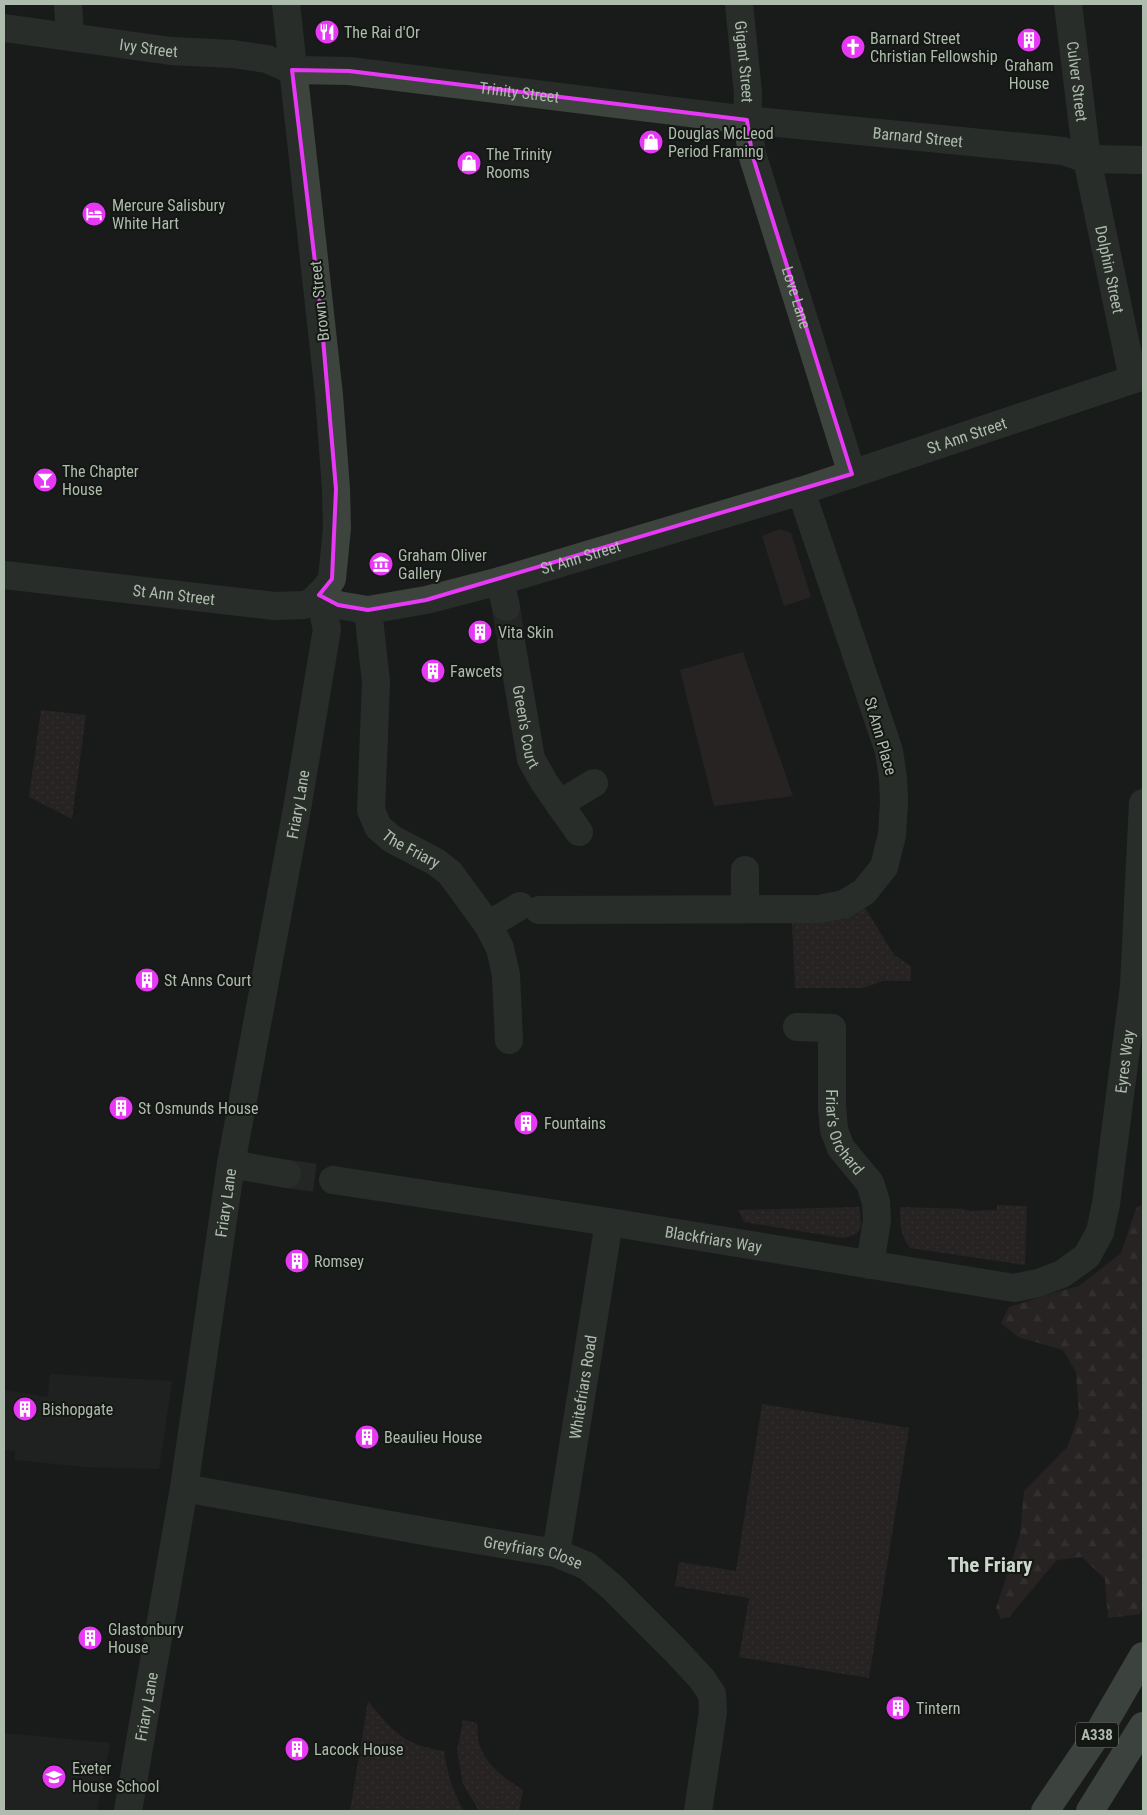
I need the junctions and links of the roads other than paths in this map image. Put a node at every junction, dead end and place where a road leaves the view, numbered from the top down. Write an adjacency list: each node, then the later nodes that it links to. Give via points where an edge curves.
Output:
1 (68, 4): 6 (street)
2 (286, 4): 7 (street, Brown Street)
3 (740, 4): 8 (street, Gigant Street, via 748,93)
4 (1068, 4): 9 (street, Culver Street)
5 (4, 28): 6 (street, Ivy Street)
6 (70, 36): 7 (street, Ivy Street, via 171,51 233,54 267,60)
7 (292, 70): 8 (street, Trinity Street, via 349,71); 16 (street, Brown Street, via 320,304 336,489 332,579)
8 (747, 120): 9 (street, Barnard Street, via 1063,152); 12 (street, Love Lane, via 752,154)
9 (1087, 159): 10 (street, Barnard Street); 11 (street, Dolphin Street)
10 (1143, 160)
11 (1138, 378): 12 (street, St Ann Street)
12 (852, 474): 13 (street, St Ann Street)
13 (801, 491): 15 (street, St Ann Street); 25 (street, St Ann Place, via 888,751 893,778 892,835 884,867 864,892 844,904 820,910)
14 (4, 576): 16 (street, St Ann Street, via 275,606 304,605)
15 (500, 581): 17 (street); 18 (street, St Ann Street, via 426,600)
16 (319, 595): 18 (street, St Ann Street, via 338,605); 29 (street, Friary Lane, via 327,629)
17 (506, 607)
18 (368, 610): 26 (street, The Friary, via 376,682 371,810 378,827 392,839 450,872)
19 (511, 642): 22 (street, Green's Court, via 532,759)
20 (594, 783): 22 (street)
21 (1143, 803): 33 (street, Eyres Way, via 1134,986 1106,1204 1100,1232)
22 (559, 804): 23 (street, Green's Court)
23 (579, 832)
24 (745, 870): 25 (street)
25 (745, 910): 26 (street, St Ann Place, via 530,908)
26 (488, 925): 28 (street, The Friary, via 500,948 506,976)
27 (797, 1027): 34 (street, Friar's Orchard, via 832,1028 834,1130 841,1148 870,1183 876,1202 877,1220)
28 (509, 1040)
29 (231, 1164): 30 (street); 35 (street, Friary Lane)
30 (287, 1174)
31 (333, 1180): 32 (street, Blackfriars Way)
32 (609, 1222): 34 (street, Blackfriars Way); 36 (street, Whitefriars Road)
33 (1087, 1256): 34 (street, Blackfriars Way, via 1062,1274 1014,1288)
34 (870, 1265)
35 (184, 1488): 36 (street, Greyfriars Close); 39 (street, Friary Lane)
36 (556, 1552): 40 (street, Greyfriars Close, via 587,1566 612,1587 675,1650 712,1694 713,1712)
37 (1143, 1656): 41 (highway, A338, via 1100,1730)
38 (1143, 1726): 42 (highway, A338)
39 (128, 1811)
40 (698, 1811)
41 (1045, 1811)
42 (1090, 1811)

